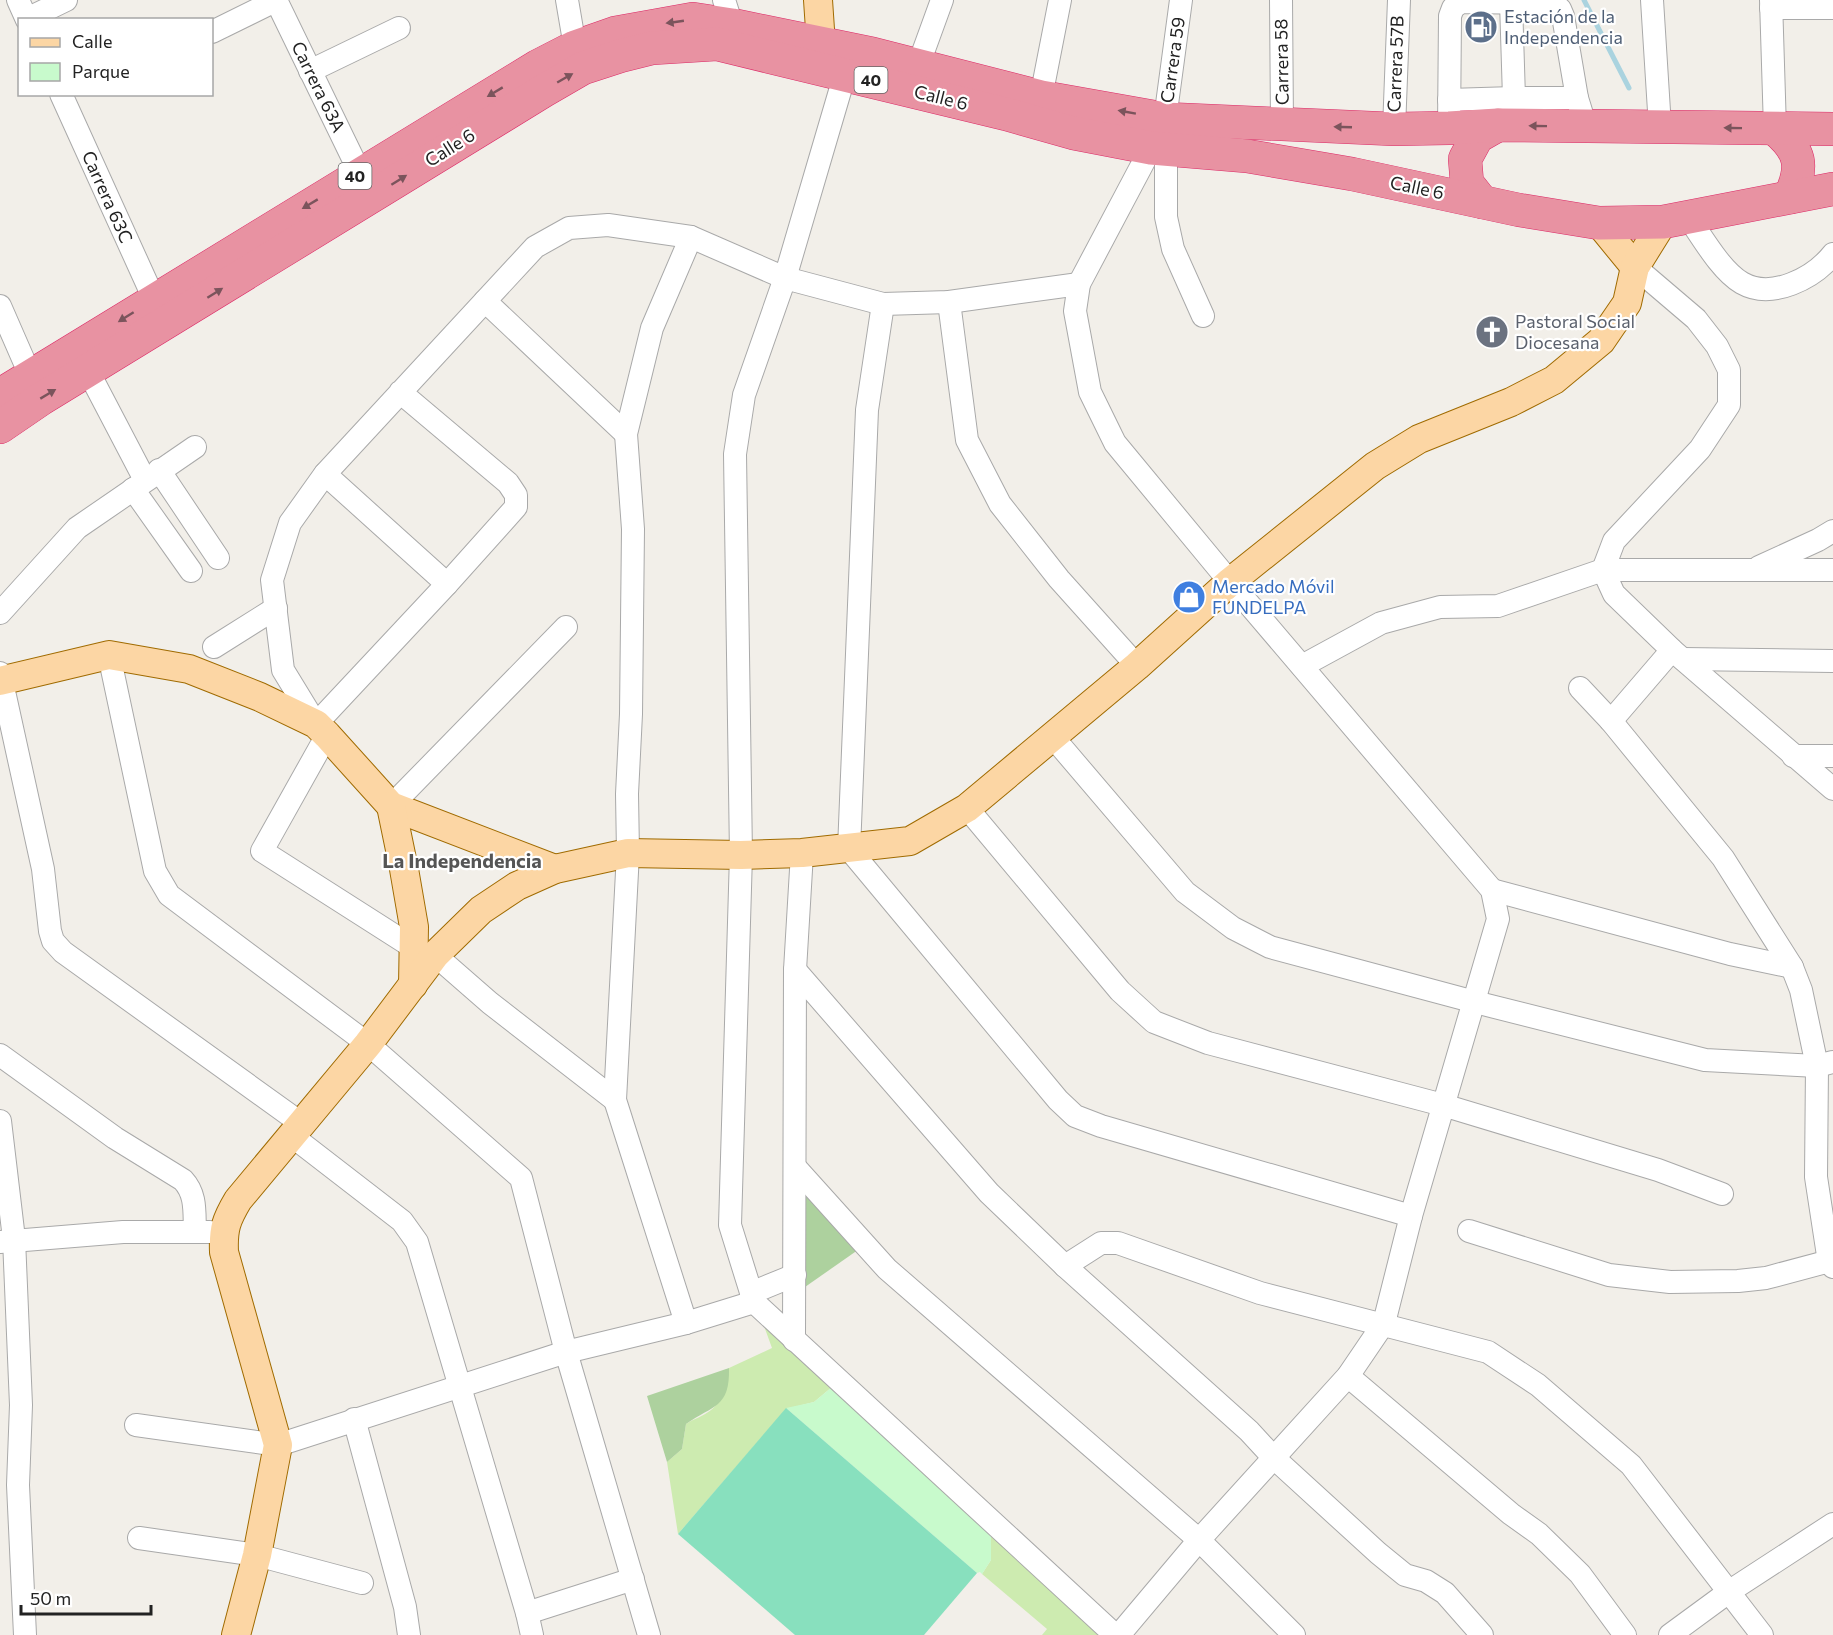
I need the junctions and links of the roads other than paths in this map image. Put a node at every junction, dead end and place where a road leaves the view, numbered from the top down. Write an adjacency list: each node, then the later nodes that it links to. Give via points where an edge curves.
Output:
1 (18, 0): 16 (street)
2 (66, 0): 17 (street)
3 (277, 0): 19 (street); 23 (street, Carrera 63A)
4 (567, 0): 21 (street)
5 (818, 0): 20 (main road)
6 (942, 0): 22 (street)
7 (1060, 0): 26 (street)
8 (1181, 0): 35 (street, Carrera 59)
9 (1281, 0): 30 (street, Carrera 58)
10 (1399, 0): 32 (street, Carrera 57B)
11 (1652, 0): 31 (street)
12 (1511, 2): 27 (street); 28 (street, via 1553,3 1560,9); 29 (street, via 1461,2 1453,8)
13 (1771, 4): 14 (street); 33 (street)
14 (1833, 9)
15 (728, 13): 20 (highway, Calle 6 / 40); 21 (highway, Calle 6 / 40, one-way to 21, via 615,33)
16 (27, 18)
17 (29, 18)
18 (399, 28): 23 (street)
19 (213, 32)
20 (821, 44): 22 (highway, Calle 6 / 40)
21 (575, 48): 36 (highway, Calle 6 / 40, one-way to 36, via 538,66)
22 (918, 66): 26 (highway, Calle 6 / 40)
23 (310, 71): 36 (street, Carrera 63A)
24 (845, 74): 35 (highway, Calle 6 / 40, via 1073,133); 45 (street); 53 (highway, Calle 6 / 40, one-way to 24, via 583,68 652,48 717,44)
25 (69, 97): 47 (street, Carrera 63C)
26 (1041, 97): 35 (highway, Calle 6 / 40, one-way to 26)
27 (1506, 112): 28 (highway, Calle 6 / 40); 29 (highway, Calle 6 / 40); 39 (highway, via 1477,137 1465,159 1467,183)
28 (1581, 113): 31 (highway, Calle 6 / 40)
29 (1449, 114): 32 (highway, Calle 6 / 40)
30 (1282, 124): 32 (highway, Calle 6 / 40, one-way to 30); 35 (highway, Calle 6 / 40)
31 (1660, 127): 33 (highway, Calle 6 / 40, one-way to 31)
32 (1394, 129)
33 (1775, 129): 34 (highway, Calle 6 / 40); 38 (highway, via 1790,142 1798,159 1798,179)
34 (1833, 129)
35 (1161, 139): 39 (highway, Calle 6 / 40); 46 (street); 52 (street, via 1166,218 1173,249)
36 (360, 173): 47 (highway, Calle 6 / 40, one-way to 47)
37 (1833, 189): 38 (highway, Calle 6 / 40)
38 (1790, 197): 40 (highway, Calle 6 / 40)
39 (1482, 202): 41 (highway, Calle 6 / 40)
40 (1675, 220): 41 (highway, Calle 6 / 40); 43 (street, via 1742,283 1763,290 1790,285 1823,266); 44 (main road)
41 (1599, 223): 44 (main road)
42 (691, 237): 45 (street); 48 (street, via 608,225 569,228 535,247); 58 (street, via 652,328)
43 (1833, 254)
44 (1635, 267): 64 (street, via 1696,319 1717,346 1729,370 1729,405 1700,449 1614,542); 68 (main road, via 1627,303 1601,341 1554,380 1419,439 1375,466)
45 (785, 278): 50 (street); 92 (street, via 744,395 735,454)
46 (1079, 284): 49 (street); 68 (street, via 1075,310 1090,392 1115,443)
47 (154, 299): 54 (highway, Calle 6 / 40, one-way to 54)
48 (484, 301): 55 (street); 58 (street)
49 (949, 302): 50 (street); 77 (street, via 967,440 1000,504 1059,579)
50 (883, 304): 89 (street, via 867,410)
51 (0, 306): 54 (street)
52 (1203, 316)
53 (88, 370): 57 (highway, Calle 6 / 40, one-way to 53); 61 (street)
54 (31, 377): 56 (highway, Calle 6 / 40)
55 (400, 392): 60 (street); 69 (street, via 508,483 516,495 516,507)
56 (0, 395)
57 (0, 428)
58 (626, 434): 90 (street, via 633,529)
59 (195, 447): 61 (street)
60 (325, 474): 69 (street); 70 (street, via 290,523 272,580)
61 (145, 480): 63 (street); 66 (street); 71 (street, via 77,528)
62 (1833, 531): 67 (street)
63 (218, 558)
64 (1603, 570): 67 (street); 74 (street, via 1614,594); 78 (street, via 1498,606 1440,607 1381,623)
65 (1833, 570): 67 (street)
66 (191, 571)
67 (1750, 571)
68 (1230, 582): 77 (main road); 78 (street)
69 (447, 584): 82 (street)
70 (276, 608): 73 (street); 82 (street, via 283,670)
71 (0, 613)
72 (566, 627): 87 (street)
73 (214, 647)
74 (1678, 654): 76 (street); 81 (street); 84 (street)
75 (109, 655): 79 (main road); 82 (main road, via 189,669 260,697); 99 (street, via 154,871 169,895)
76 (1833, 662)
77 (1137, 666): 83 (main road)
78 (1302, 666): 94 (street)
79 (1, 678): 105 (street, via 43,869 53,941)
80 (1580, 688): 81 (street)
81 (1611, 721): 96 (street, via 1723,858)
82 (322, 730): 87 (main road); 95 (street, via 262,851)
83 (1052, 736): 88 (main road); 98 (street, via 1185,892 1233,928 1270,947)
84 (1793, 756): 85 (street); 86 (street)
85 (1833, 756)
86 (1833, 789)
87 (391, 806): 93 (main road); 95 (main road, via 414,927)
88 (967, 808): 89 (main road, via 910,841); 103 (street, via 1120,991 1154,1022 1208,1043)
89 (849, 849): 91 (main road); 108 (street, via 1075,1116)
90 (628, 853): 92 (main road); 93 (main road); 102 (street)
91 (802, 853): 92 (main road); 97 (street)
92 (741, 855): 116 (street, via 730,1225)
93 (555, 869): 95 (main road, via 518,886)
94 (1492, 890): 96 (street); 98 (street, via 1498,919)
95 (424, 952): 99 (main road, via 413,986); 102 (street)
96 (1792, 967): 101 (street)
97 (795, 970): 106 (street); 114 (street, via 989,1193)
98 (1475, 1002): 101 (street, via 1705,1060); 103 (street)
99 (368, 1044): 105 (main road); 120 (street, via 521,1178)
100 (0, 1055): 110 (street, via 115,1138 183,1180 194,1198)
101 (1825, 1064): 113 (street, via 1816,1177)
102 (615, 1100): 117 (street)
103 (1443, 1105): 107 (street, via 1658,1170); 108 (street)
104 (0, 1121): 112 (street)
105 (298, 1130): 111 (main road, via 238,1200); 122 (street, via 402,1221 417,1242)
106 (796, 1168): 115 (street); 129 (street, via 887,1269)
107 (1722, 1194)
108 (1411, 1216): 118 (street)
109 (1469, 1231): 113 (street, via 1609,1275 1670,1281 1766,1278)
110 (195, 1232): 111 (street); 112 (street, via 123,1232)
111 (223, 1232): 125 (main road, via 224,1252)
112 (7, 1240): 135 (street, via 21,1406 18,1485)
113 (1832, 1263)
114 (1065, 1266): 118 (street, via 1101,1243 1118,1243 1260,1293); 126 (street)
115 (795, 1275): 116 (street); 119 (street)
116 (752, 1297): 117 (street); 119 (street)
117 (686, 1323): 120 (street)
118 (1384, 1323): 121 (street); 133 (street, via 1488,1352 1538,1384 1631,1465)
119 (794, 1340): 140 (street)
120 (566, 1352): 122 (street); 131 (street)
121 (1348, 1376): 126 (street); 144 (street, via 1539,1534 1580,1574)
122 (458, 1387): 123 (street); 134 (street)
123 (354, 1419): 125 (street); 137 (street, via 405,1607)
124 (136, 1425): 125 (street)
125 (278, 1445): 130 (main road)
126 (1273, 1457): 129 (street); 143 (street, via 1405,1575 1426,1581 1445,1593)
127 (1833, 1524): 133 (street)
128 (139, 1538): 130 (street)
129 (1199, 1540): 141 (street); 142 (street)
130 (257, 1555): 132 (street); 136 (main road)
131 (633, 1578): 134 (street); 139 (street)
132 (362, 1583)
133 (1730, 1591): 145 (street); 146 (street)
134 (527, 1613): 138 (street)
135 (25, 1635)
136 (236, 1635)
137 (409, 1635)
138 (532, 1635)
139 (649, 1635)
140 (1114, 1635)
141 (1119, 1635)
142 (1294, 1635)
143 (1482, 1635)
144 (1625, 1635)
145 (1670, 1635)
146 (1762, 1635)

